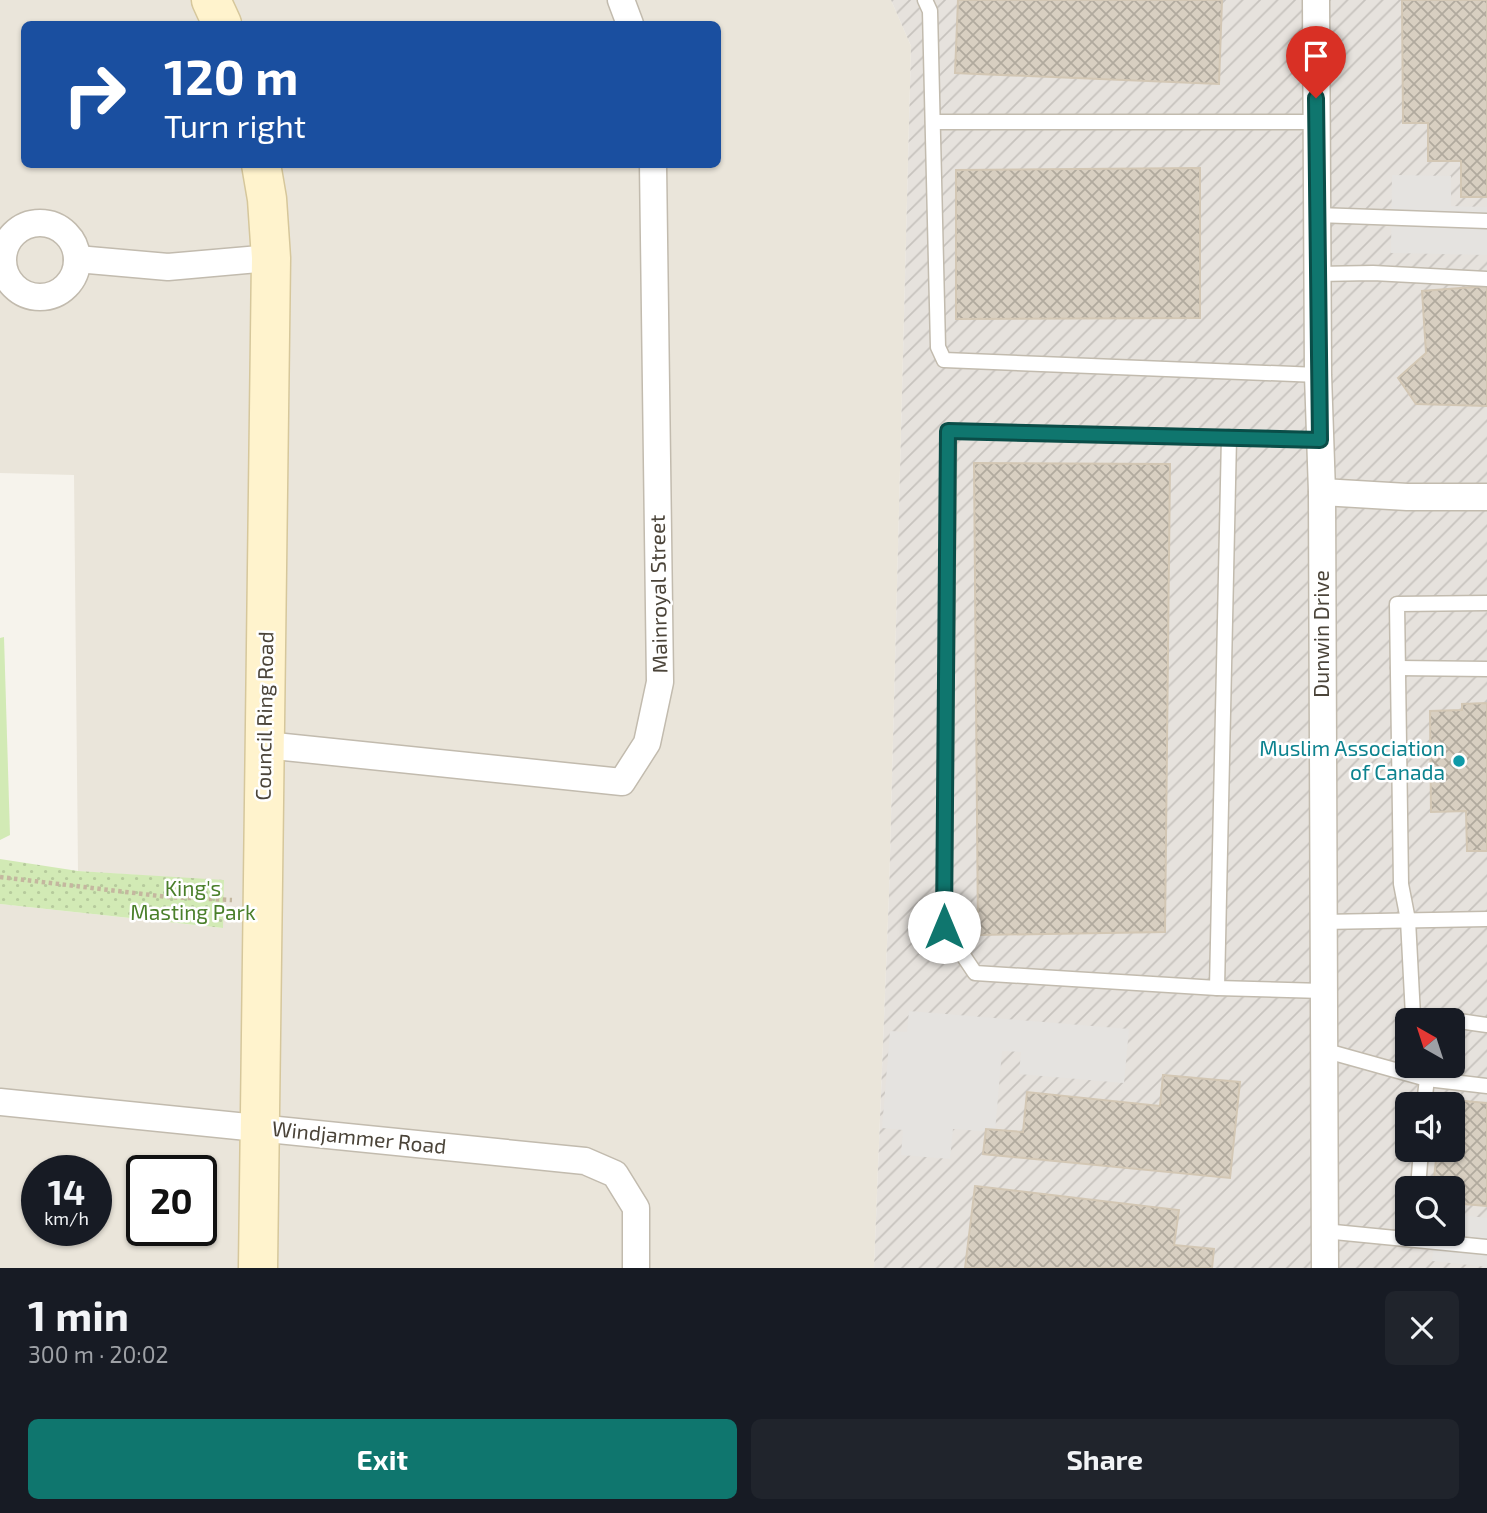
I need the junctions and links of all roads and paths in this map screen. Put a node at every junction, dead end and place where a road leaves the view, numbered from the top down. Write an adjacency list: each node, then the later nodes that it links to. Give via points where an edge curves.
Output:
1 (211, 0): 5 (street)
2 (621, 0): 6 (street)
3 (925, 0): 7 (lane, via 930,11)
4 (1316, 0): 8 (street, Dunwin Drive)
5 (221, 21)
6 (629, 21)
7 (933, 122): 8 (lane); 17 (lane, via 938,347 944,360)
8 (1316, 122): 11 (street, Dunwin Drive)
9 (262, 168): 13 (street, Council Ring Road)
10 (653, 168): 25 (street, Mainroyal Street, via 660,682 647,743 622,782)
11 (1317, 215): 12 (lane); 15 (street, Dunwin Drive)
12 (1487, 221)
13 (271, 258): 14 (street, via 168,267); 25 (street, Council Ring Road)
14 (77, 259)
15 (1317, 274): 16 (lane); 17 (street, Dunwin Drive)
16 (1487, 278)
17 (1318, 375): 19 (street, Dunwin Drive)
18 (1229, 437): 19 (lane); 31 (lane); 31 (lane, via 948,431 944,927 975,973)
19 (1320, 440): 20 (street, Dunwin Drive)
20 (1322, 492): 21 (street); 30 (street, Dunwin Drive)
21 (1487, 497)
22 (1487, 603): 23 (lane, via 1397,604)
23 (1398, 668): 24 (lane); 29 (lane, via 1401,884)
24 (1487, 669)
25 (265, 744): 27 (street, Council Ring Road)
26 (0, 877): 27 (path, via 168,897)
27 (262, 902): 41 (street, Council Ring Road)
28 (1487, 919): 29 (lane)
29 (1409, 920): 30 (lane); 33 (lane)
30 (1322, 922): 32 (street, Dunwin Drive)
31 (1217, 988): 32 (lane)
32 (1323, 991): 36 (street, Dunwin Drive)
33 (1413, 1008)
34 (1465, 1022): 35 (lane)
35 (1487, 1025)
36 (1323, 1050): 37 (lane); 42 (street, Dunwin Drive)
37 (1427, 1079): 38 (lane); 39 (lane)
38 (1487, 1086)
39 (1425, 1092)
40 (0, 1102): 41 (street, Windjammer Road)
41 (260, 1128): 46 (street, Council Ring Road); 47 (street, Windjammer Road, via 585,1161 615,1174 636,1208)
42 (1324, 1231): 43 (lane); 48 (street, Dunwin Drive)
43 (1395, 1236)
44 (1465, 1244): 45 (lane)
45 (1487, 1247)
46 (258, 1268)
47 (636, 1268)
48 (1325, 1268)

